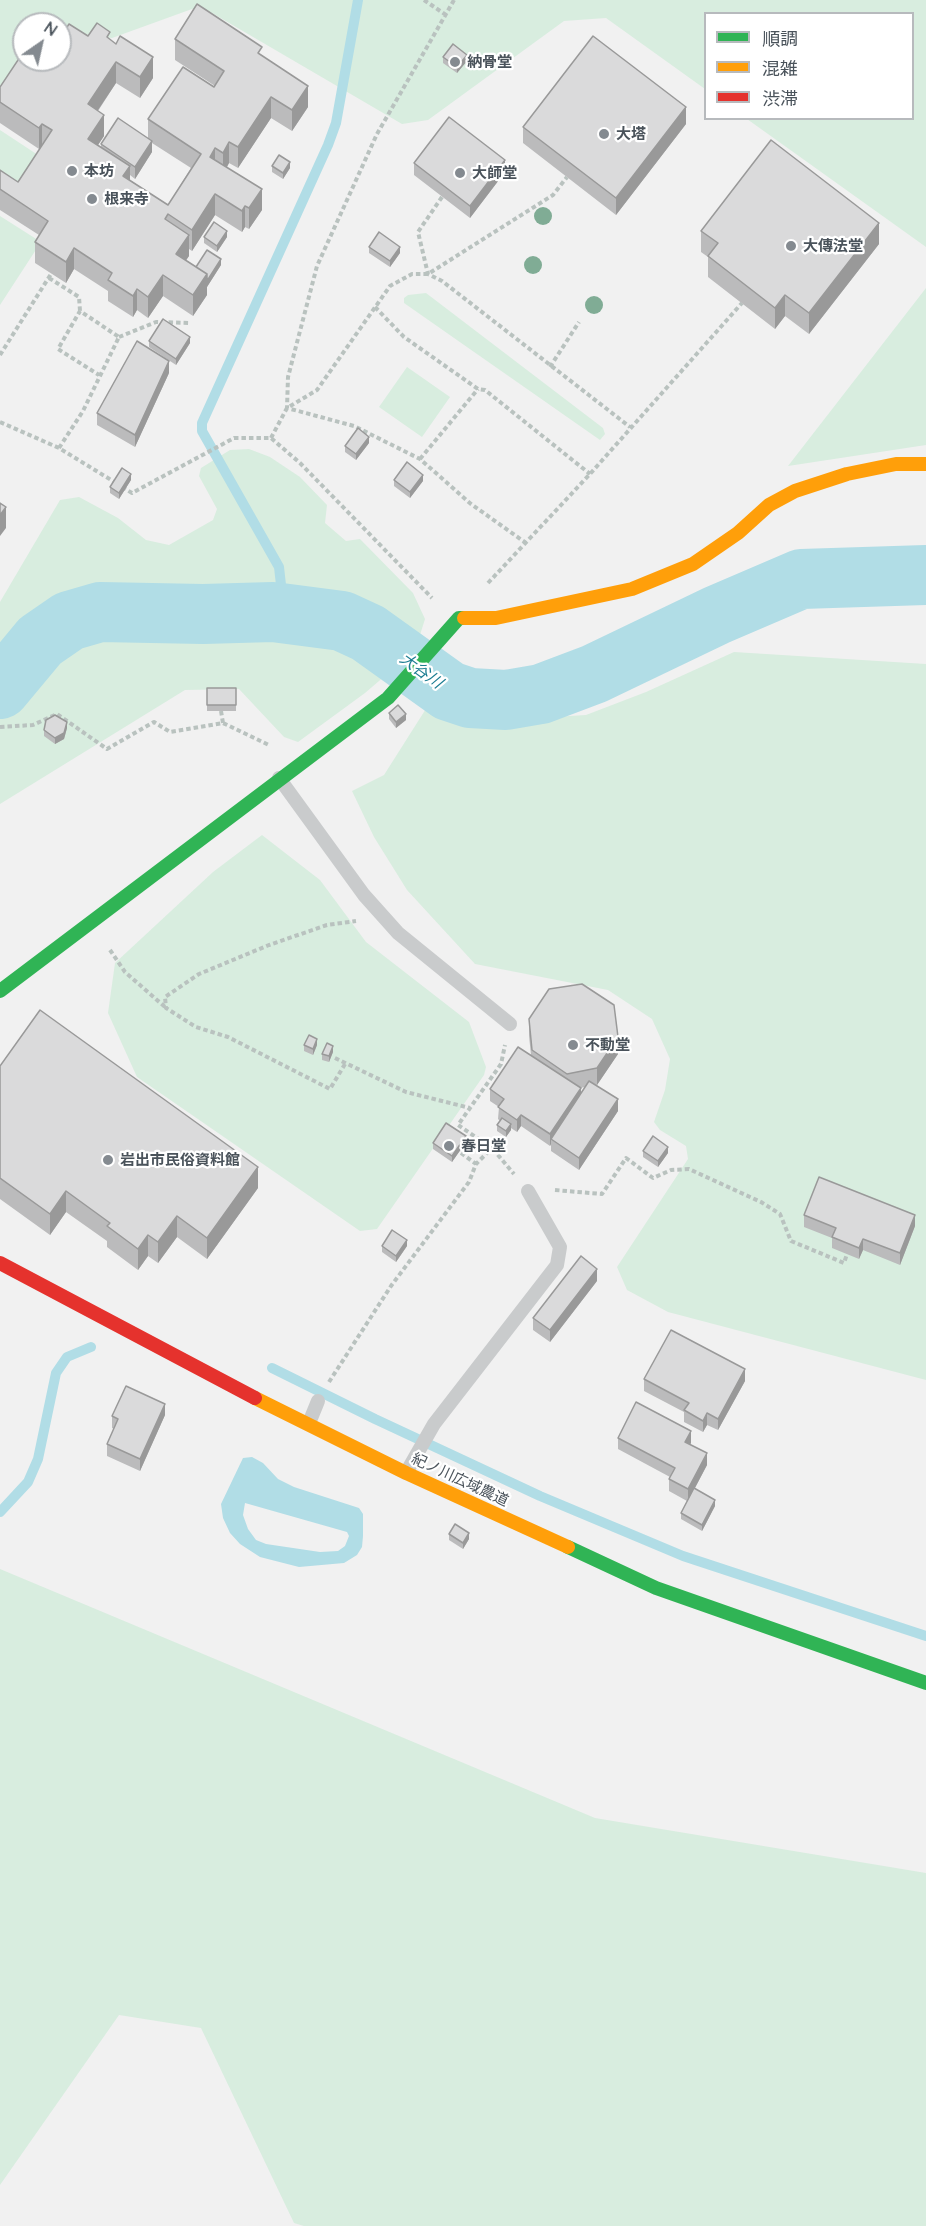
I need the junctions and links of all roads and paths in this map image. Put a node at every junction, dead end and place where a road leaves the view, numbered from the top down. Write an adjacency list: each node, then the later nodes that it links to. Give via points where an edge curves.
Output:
1 (424, 0): 3 (path)
2 (454, 0): 3 (path)
3 (446, 15): 17 (path, via 377,134 317,266 288,377)
4 (567, 177): 6 (path, via 553,195)
5 (442, 197): 6 (path, via 418,232)
6 (428, 274): 8 (path, via 412,274 390,286); 14 (path)
7 (742, 303): 19 (path)
8 (375, 307): 16 (path, via 404,337); 17 (path, via 317,390)
9 (80, 311): 12 (path); 13 (path, via 79,297 50,276); 15 (path, via 58,349)
10 (579, 322): 14 (path)
11 (191, 323): 12 (path, via 156,322)
12 (119, 337): 15 (path)
13 (0, 355)
14 (550, 367): 19 (path)
15 (99, 375): 21 (path, via 83,411)
16 (478, 389): 22 (path); 24 (path, via 485,390)
17 (287, 408): 20 (path); 22 (path, via 354,426)
18 (0, 422): 21 (path)
19 (630, 427): 24 (path)
20 (271, 438): 21 (path, via 234,438 132,493); 27 (path, via 300,462 436,602)
21 (59, 448)
22 (420, 459): 25 (path, via 471,504)
23 (926, 464): 27 (street, via 896,464 795,490 769,505 738,533 693,564 632,589 496,618)
24 (590, 474): 25 (path)
25 (526, 543): 26 (path)
26 (488, 584)
27 (459, 618): 31 (street, via 388,698)
28 (221, 711): 29 (path)
29 (223, 723): 30 (path, via 170,732 154,722 107,749 57,714 33,725); 31 (path)
30 (0, 727)
31 (302, 761): 32 (street)
32 (279, 778): 33 (lane, via 364,895); 34 (street)
33 (384, 916): 36 (path, via 327,925 199,974 165,997); 37 (lane, via 398,933)
34 (90, 921): 35 (street); 36 (path, via 125,972)
35 (0, 991)
36 (166, 1008): 39 (path, via 196,1027 228,1037 330,1089)
37 (510, 1024): 40 (path, via 501,1064)
38 (335, 1058): 39 (path)
39 (345, 1064): 40 (path, via 406,1092)
40 (470, 1108): 42 (path, via 458,1125)
41 (500, 1137): 42 (path)
42 (492, 1148): 44 (path)
43 (461, 1153): 44 (path)
44 (476, 1164): 49 (path, via 469,1182 391,1286)
45 (605, 1189): 47 (path, via 626,1158 653,1178 671,1170 689,1169 780,1214 791,1241 844,1263)
46 (528, 1191): 52 (lane, via 560,1246 557,1265 434,1424)
47 (847, 1254)
48 (0, 1263): 51 (street, 紀ノ川広域農道)
49 (330, 1381)
50 (318, 1401): 51 (lane)
51 (309, 1423): 52 (street, 紀ノ川広域農道)
52 (406, 1473): 53 (street, 紀ノ川広域農道, via 656,1588)
53 (926, 1683)

